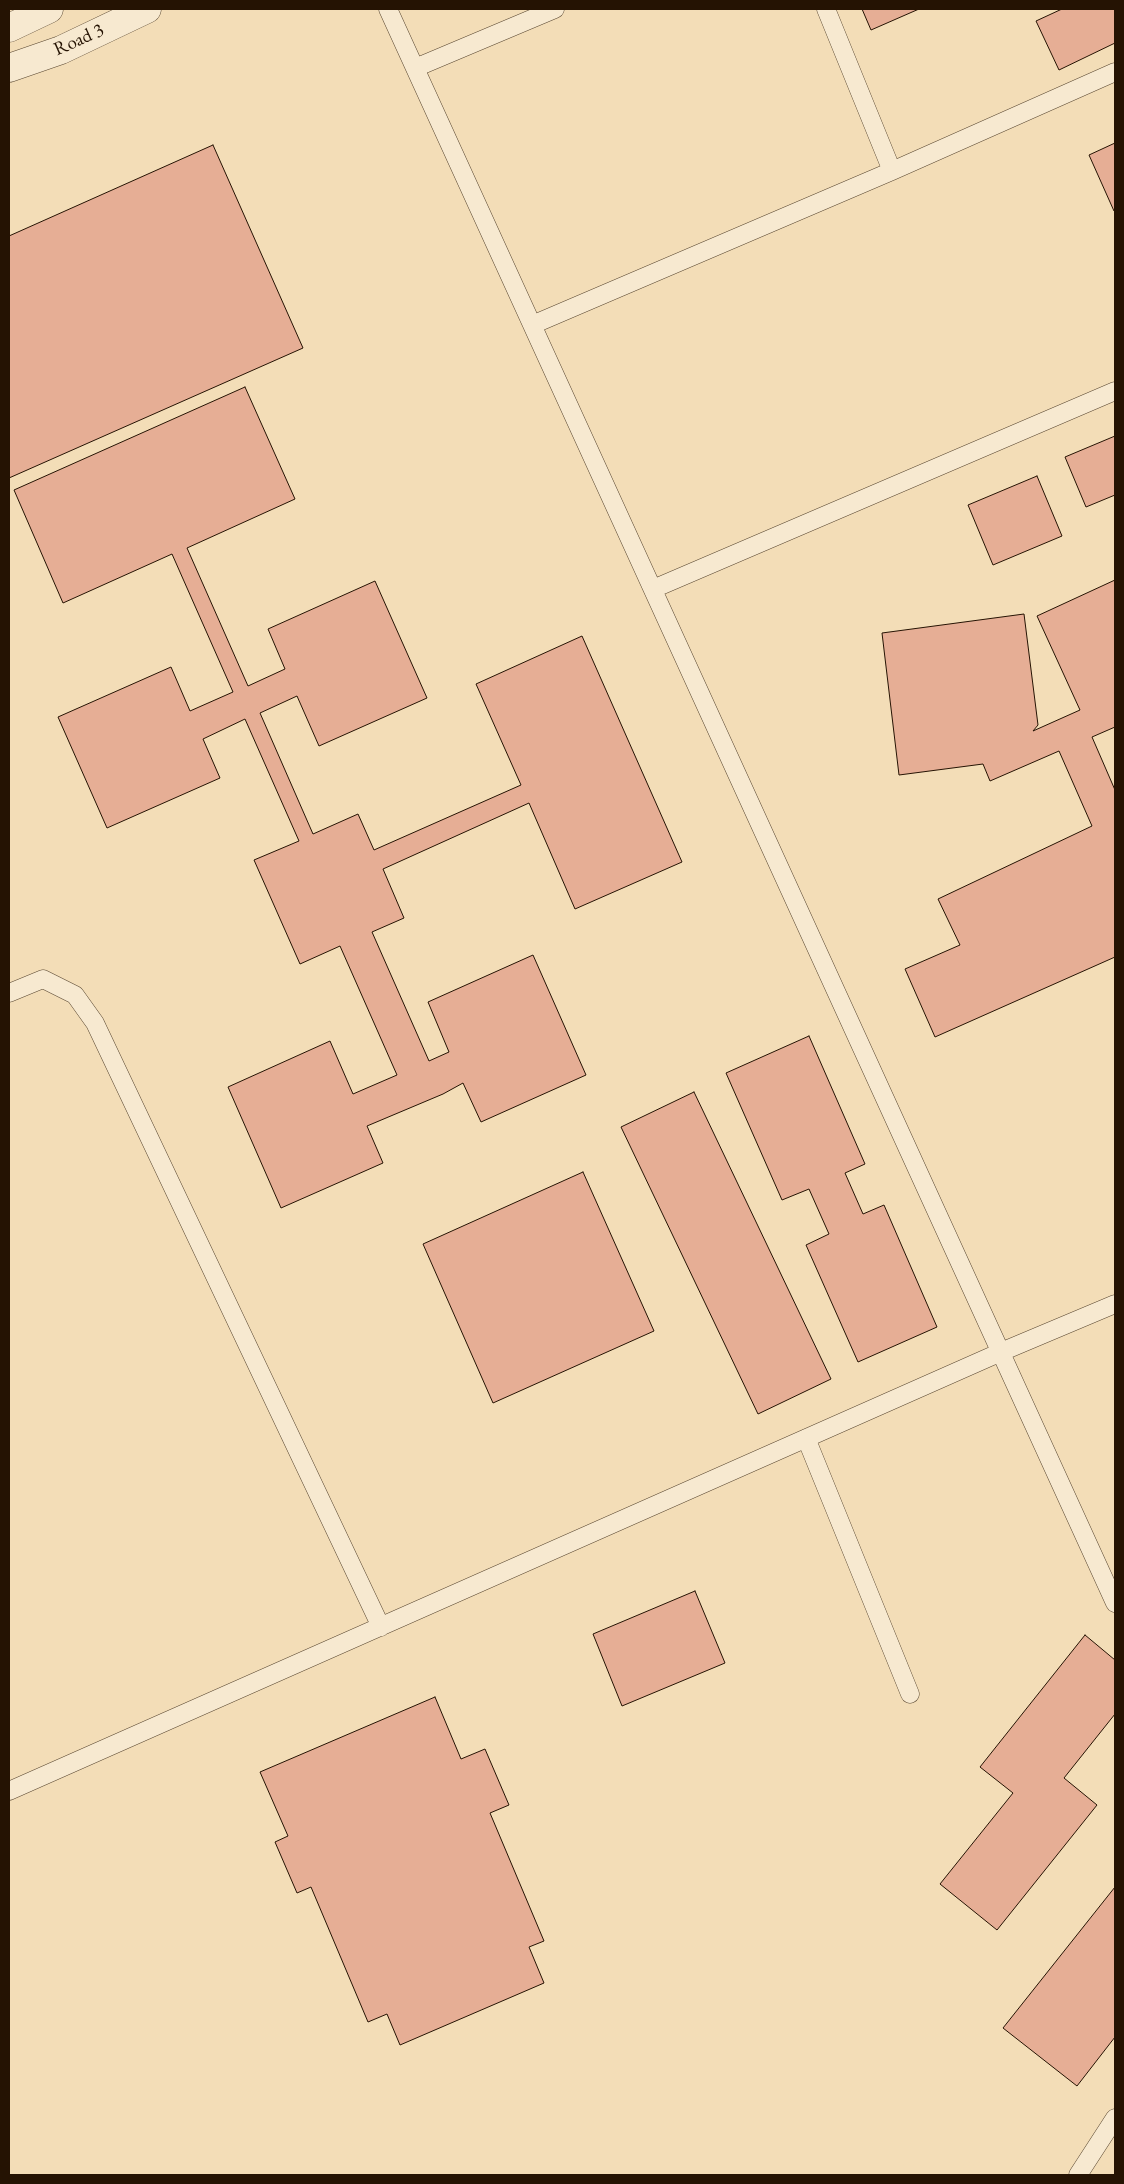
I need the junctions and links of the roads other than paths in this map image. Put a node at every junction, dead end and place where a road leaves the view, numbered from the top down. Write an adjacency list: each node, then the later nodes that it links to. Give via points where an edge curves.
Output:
1 (49, 9): 6 (street)
2 (147, 9): 7 (street, Road 3, via 60,50)
3 (388, 9): 8 (lane)
4 (555, 9): 8 (lane)
5 (826, 9): 10 (lane)
6 (9, 28)
7 (9, 68)
8 (415, 68): 11 (lane)
9 (1115, 72): 10 (lane)
10 (892, 171): 11 (lane)
11 (532, 325): 13 (lane)
12 (1115, 390): 13 (lane)
13 (652, 588): 16 (lane)
14 (9, 993): 19 (lane, via 43,979 75,995 95,1022)
15 (1115, 1304): 16 (lane)
16 (1001, 1352): 17 (lane); 18 (lane)
17 (806, 1438): 19 (lane); 20 (lane)
18 (1115, 1603)
19 (381, 1626): 21 (lane)
20 (910, 1694)
21 (9, 1791)
22 (1115, 2118): 23 (lane)
23 (1078, 2175)

